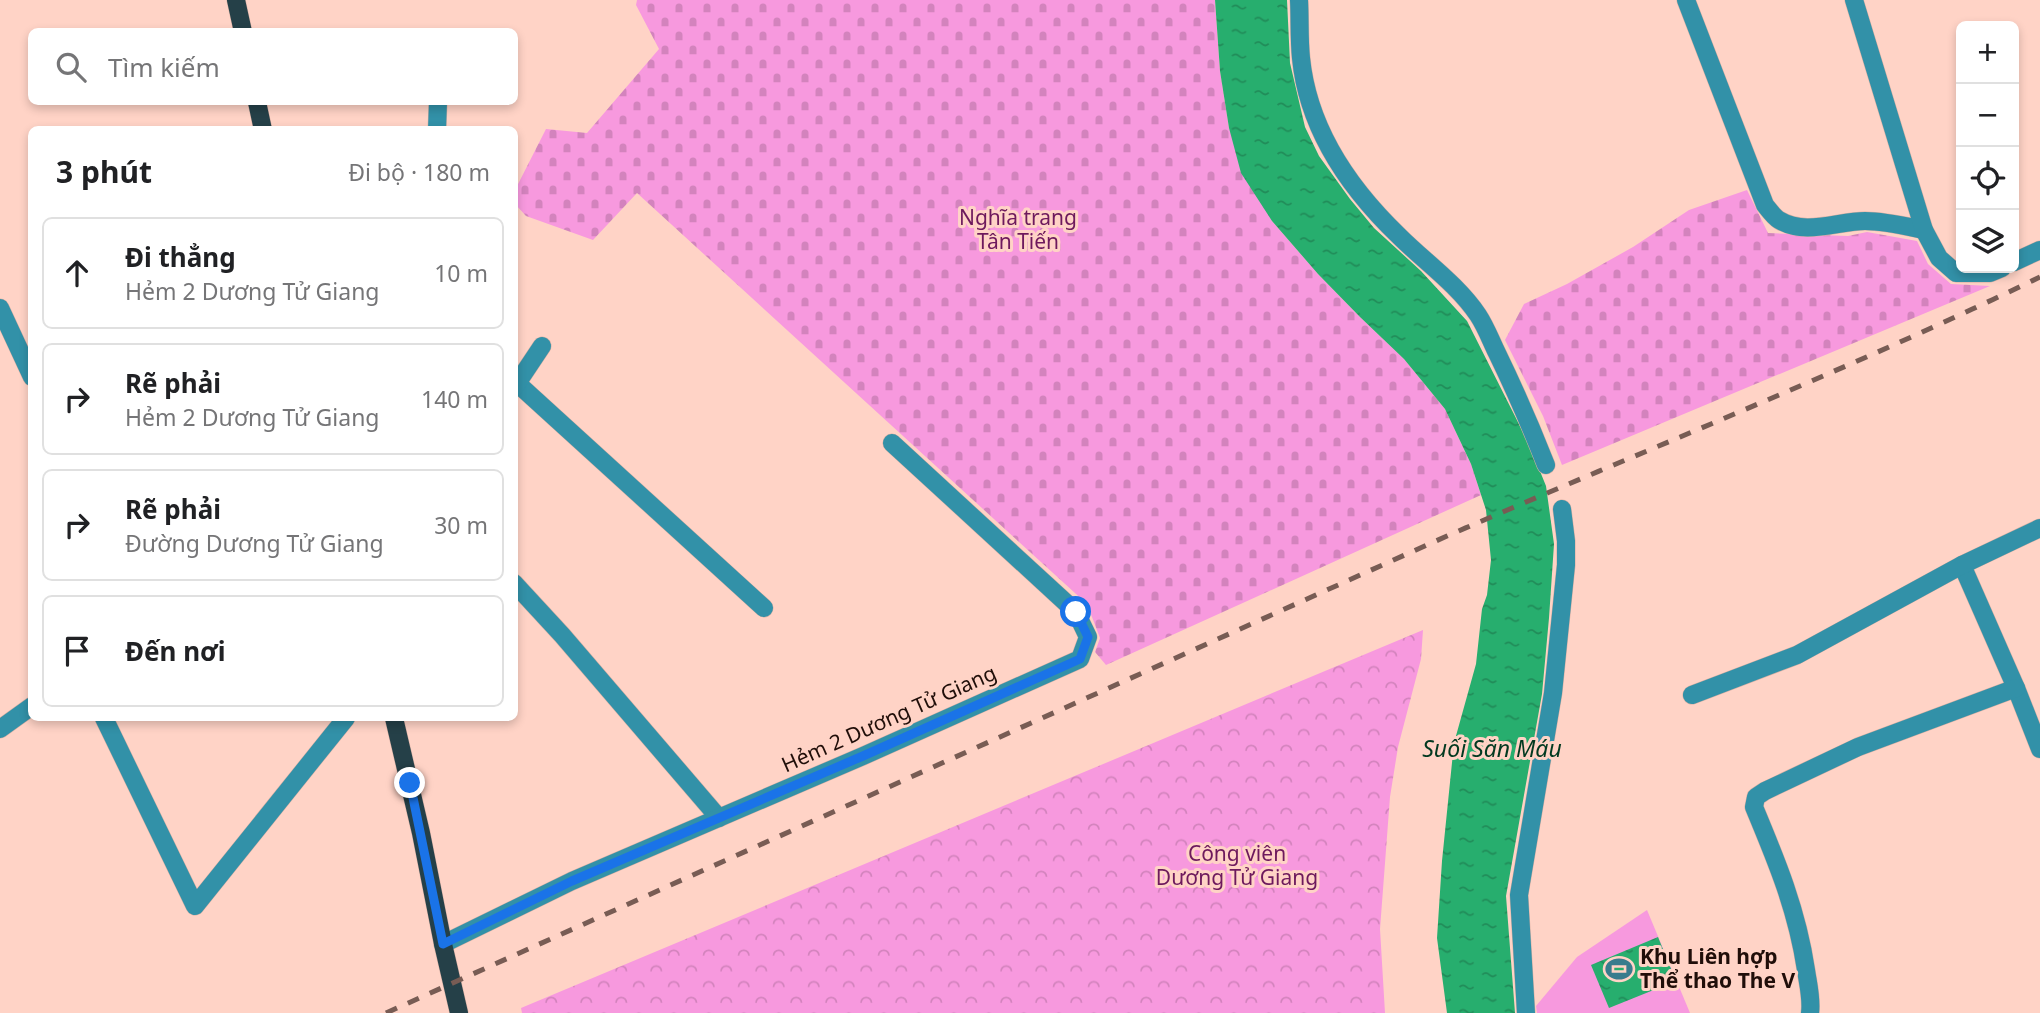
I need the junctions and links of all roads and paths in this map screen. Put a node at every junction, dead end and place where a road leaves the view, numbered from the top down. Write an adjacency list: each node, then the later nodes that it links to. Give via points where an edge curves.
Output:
1 (236, 0): 5 (main road)
2 (1299, 0): 20 (street, via 1306,86 1316,123 1330,150 1374,210 1478,315)
3 (1686, 0): 10 (street, via 1765,205 1777,219 1793,226 1864,221)
4 (1854, 0): 10 (street)
5 (242, 28)
6 (258, 105): 8 (main road)
7 (438, 105): 9 (street)
8 (262, 126)
9 (437, 126)
10 (1924, 230): 13 (street, via 1939,258)
11 (2040, 250): 12 (street)
12 (2019, 260)
13 (1956, 273)
14 (0, 308): 16 (street)
15 (542, 346): 17 (street)
16 (28, 368)
17 (518, 383)
18 (518, 388): 25 (street)
19 (892, 443): 34 (street, Hẻm 2 Dương Tử Giang, via 1076,612 1088,637 1080,659)
20 (1546, 465)
21 (1562, 509): 37 (street, via 1566,565 1553,693 1519,895)
22 (2040, 527): 23 (street)
23 (1962, 565): 26 (street); 27 (street, via 1797,655)
24 (518, 587): 34 (street)
25 (764, 608)
26 (2016, 688): 33 (street); 38 (street, via 1858,747 1756,797 1754,807 1799,930)
27 (1692, 695)
28 (28, 709): 32 (street)
29 (105, 721): 30 (street, via 195,906)
30 (344, 721)
31 (395, 721): 35 (main road)
32 (0, 729)
33 (2040, 749)
34 (719, 818): 35 (street, Hẻm 2 Dương Tử Giang, via 572,881)
35 (443, 944): 36 (main road)
36 (459, 1013)
37 (1526, 1013)
38 (1810, 1013)

